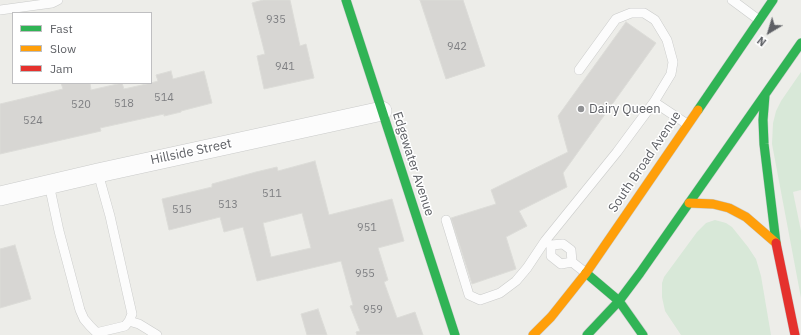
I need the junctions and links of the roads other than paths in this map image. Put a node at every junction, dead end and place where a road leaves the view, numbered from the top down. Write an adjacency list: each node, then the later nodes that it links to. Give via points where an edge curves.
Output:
1 (58, 0): 5 (lane)
2 (346, 0): 11 (main road, Edgewater Avenue)
3 (732, 0): 6 (lane)
4 (773, 0): 6 (main road, South Broad Avenue)
5 (0, 10)
6 (760, 20): 12 (main road, South Broad Avenue)
7 (801, 43): 9 (main road)
8 (579, 70): 10 (lane, via 616,19 630,13 644,13 655,20 667,40 674,62 671,74)
9 (765, 95): 16 (main road); 19 (main road, via 764,144)
10 (654, 102): 12 (lane); 18 (lane)
11 (382, 111): 13 (street, Hillside Street); 25 (main road, Edgewater Avenue)
12 (687, 124): 21 (main road, South Broad Avenue)
13 (98, 173): 14 (street, Hillside Street); 23 (lane, via 131,307)
14 (49, 184): 15 (street, Hillside Street); 23 (lane, via 84,319 96,332 125,326)
15 (0, 196)
16 (689, 203): 19 (main road, via 713,204 733,210 751,220); 22 (main road)
17 (446, 220): 18 (lane, via 469,295 480,300 500,294 516,281)
18 (548, 243): 20 (lane, via 562,244 571,250); 20 (lane, via 551,256 561,264)
19 (776, 243): 29 (main road)
20 (572, 262): 21 (lane)
21 (586, 273): 22 (main road); 26 (main road, South Broad Avenue, via 559,308)
22 (619, 301): 27 (main road); 28 (main road)
23 (129, 321): 24 (lane)
24 (157, 335)
25 (455, 335)
26 (533, 335)
27 (587, 335)
28 (643, 335)
29 (795, 335)

